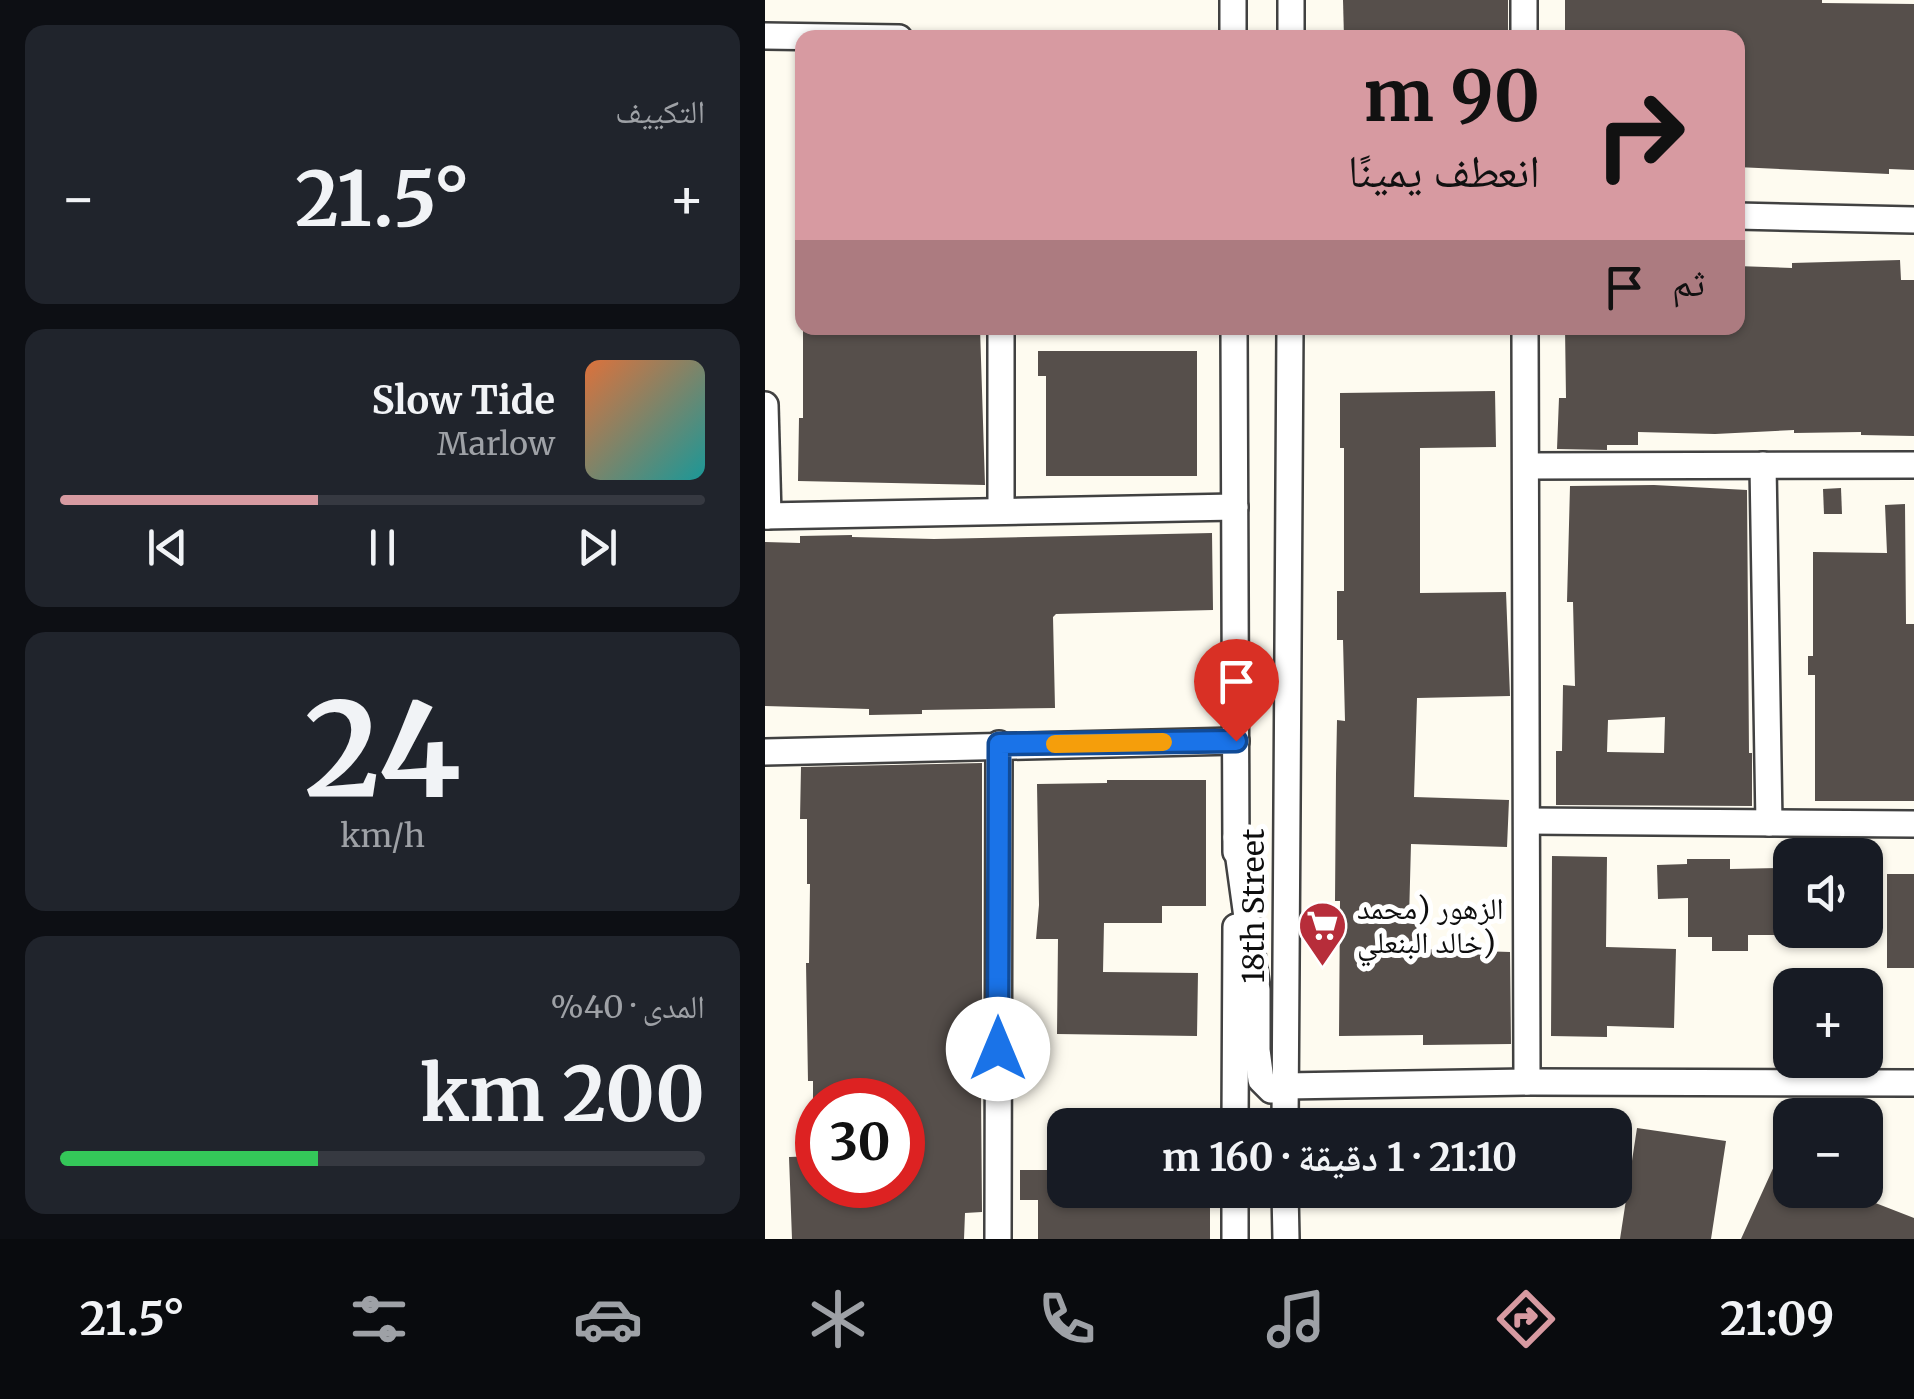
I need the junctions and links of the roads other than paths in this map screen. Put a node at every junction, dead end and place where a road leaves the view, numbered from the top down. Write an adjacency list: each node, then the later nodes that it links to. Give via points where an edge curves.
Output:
1 (1233, 0): 4 (street)
2 (1291, 0): 5 (street)
3 (1524, 0): 6 (street)
4 (1233, 30)
5 (1291, 30)
6 (1525, 30)
7 (765, 36): 8 (street)
8 (795, 36)
9 (1745, 216): 10 (street)
10 (1914, 220)
11 (1001, 335): 20 (street)
12 (1234, 335): 19 (street)
13 (1290, 335): 31 (street, 18th Street)
14 (1525, 335): 18 (street)
15 (765, 405): 21 (street)
16 (1763, 465): 17 (street); 18 (street); 26 (street)
17 (1914, 465)
18 (1525, 466): 25 (street)
19 (1235, 507): 20 (street); 22 (street)
20 (1001, 510): 21 (street)
21 (767, 516)
22 (1236, 741): 23 (street); 28 (street)
23 (999, 744): 24 (street); 36 (street)
24 (765, 752)
25 (1527, 821): 26 (street); 29 (street)
26 (1769, 823): 27 (street)
27 (1914, 824)
28 (1236, 837): 31 (street, via 1257,990 1261,1080 1271,1090); 32 (street)
29 (1527, 1082): 30 (street); 31 (street)
30 (1914, 1084)
31 (1285, 1086): 33 (street, 18th Street)
32 (1235, 1108)
33 (1285, 1108)
34 (1235, 1208): 37 (street)
35 (1285, 1208): 38 (street)
36 (998, 1239)
37 (1235, 1239)
38 (1285, 1239)

